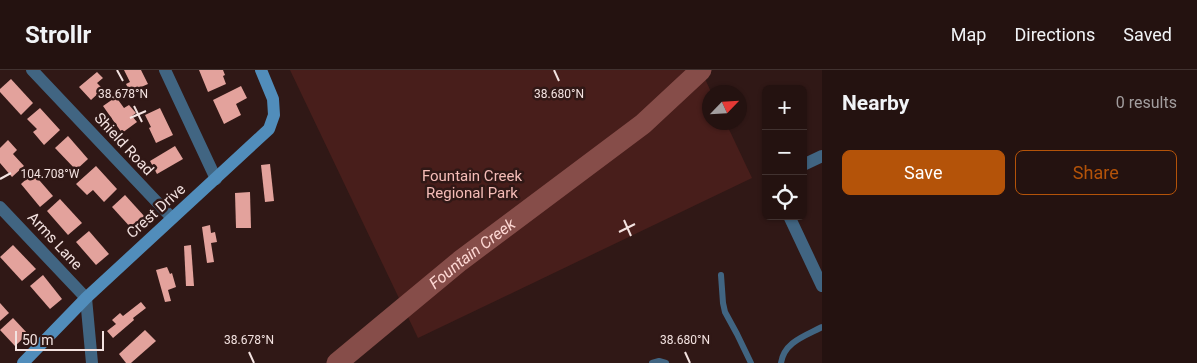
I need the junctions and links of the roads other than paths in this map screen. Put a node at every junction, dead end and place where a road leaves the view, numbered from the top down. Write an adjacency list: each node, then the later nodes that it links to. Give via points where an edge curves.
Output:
1 (32, 70): 8 (street, Shield Road)
2 (165, 70): 6 (street)
3 (261, 70): 6 (street, Crest Drive, via 273,100 274,115 269,129)
4 (822, 156): 5 (street)
5 (807, 163)
6 (216, 179): 8 (street, Crest Drive)
7 (0, 207): 12 (street, Arms Lane)
8 (172, 218): 12 (street, Crest Drive)
9 (790, 220): 11 (street)
10 (720, 275): 18 (lane, via 725,312)
11 (822, 286)
12 (86, 298): 14 (street, Crest Drive); 15 (street)
13 (822, 328): 19 (lane, via 792,342)
14 (23, 363)
15 (92, 363)
16 (652, 363): 17 (lane)
17 (666, 363)
18 (751, 363)
19 (780, 363)

